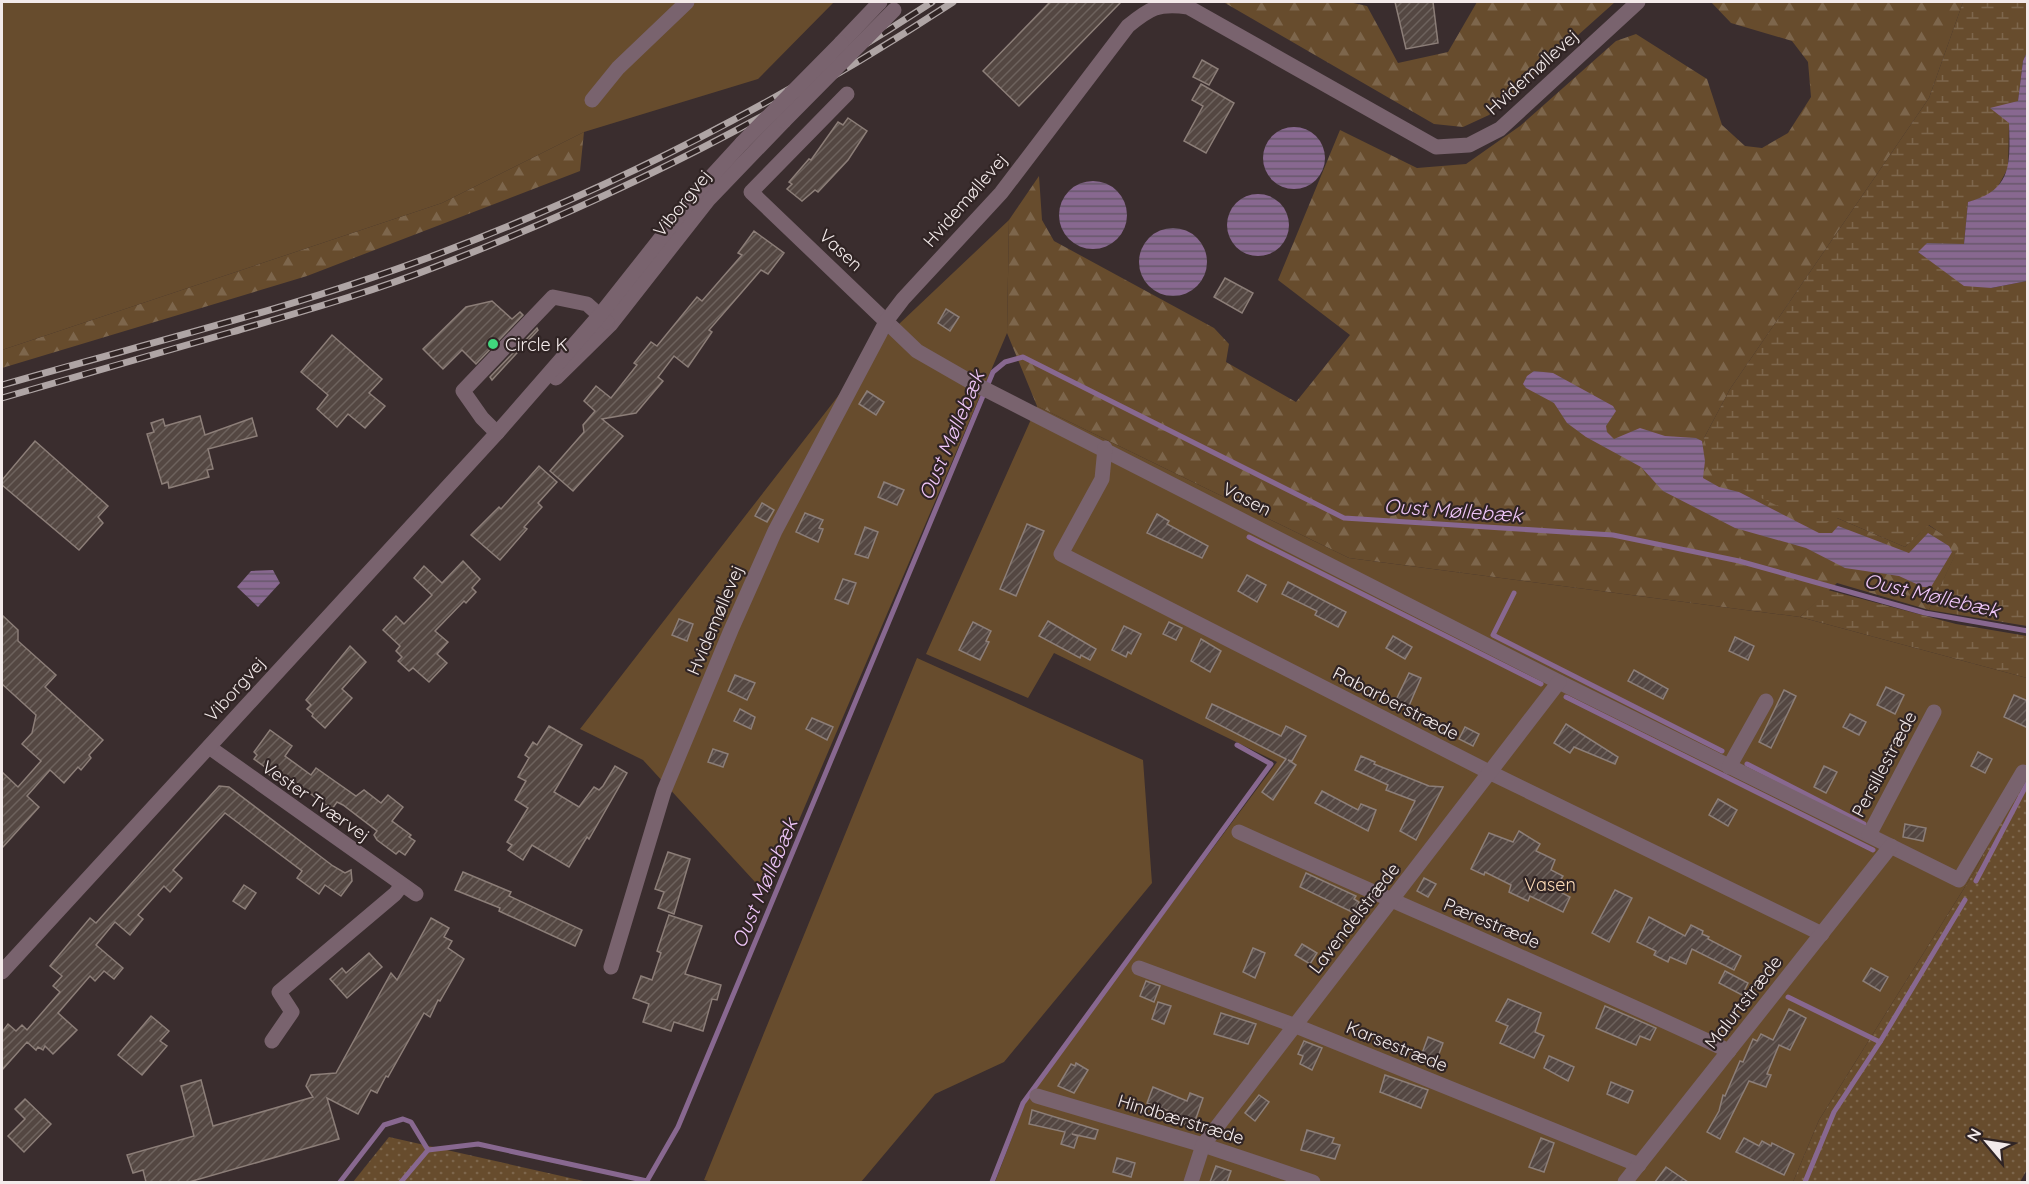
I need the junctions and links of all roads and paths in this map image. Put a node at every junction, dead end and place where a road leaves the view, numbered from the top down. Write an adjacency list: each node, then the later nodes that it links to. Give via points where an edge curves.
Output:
1 (687, 2): 6 (street, via 618,68)
2 (880, 2): 7 (street, Viborgvej, bridge, via 742,143)
3 (1638, 2): 10 (street, Hvidemøllevej, via 1500,129 1469,145 1436,147 1188,7 1168,4 1147,10 1128,26 1001,193)
4 (898, 6): 7 (street, Viborgvej, bridge, via 784,121)
5 (847, 94): 8 (street)
6 (592, 100)
7 (726, 169): 8 (street, Vasen); 9 (street, Viborgvej)
8 (751, 192): 10 (street, Vasen)
9 (605, 320): 11 (street, Viborgvej); 11 (street, via 587,304 553,297 463,390)
10 (887, 320): 12 (street, Vasen, via 917,351 996,395); 27 (street, Hvidemøllevej, via 775,531 731,630 664,792)
11 (497, 433): 16 (street, Viborgvej)
12 (1106, 448): 13 (street, Vasen); 19 (street, Rabarberstræde, via 1102,479 1061,554)
13 (1559, 682): 17 (street, Vasen); 19 (street, Lavendelstræde)
14 (1766, 701): 17 (street)
15 (1934, 712): 21 (street, Persillestræde)
16 (209, 747): 23 (street, Vester Tværvej); 29 (street, Viborgvej)
17 (1730, 767): 21 (street, Vasen)
18 (2022, 772): 22 (street, Vasen, via 1959,880)
19 (1491, 773): 25 (street, Lavendelstræde); 26 (street, Rabarberstræde)
20 (1239, 832): 25 (street, Pærestræde)
21 (1869, 835): 22 (street, Vasen)
22 (1891, 846): 26 (street, Malurtstræde)
23 (402, 885): 24 (street, Vester Tværvej); 31 (street, via 279,992 292,1012)
24 (416, 894)
25 (1391, 901): 30 (street, Lavendelstræde); 32 (street, Pærestræde, via 1561,973)
26 (1822, 934): 32 (street, Malurtstræde)
27 (611, 967)
28 (1139, 968): 30 (street, Karsestræde)
29 (2, 972)
30 (1296, 1026): 34 (street, Lavendelstræde); 35 (street, Karsestræde)
31 (272, 1041)
32 (1729, 1051): 35 (street, Malurtstræde)
33 (1037, 1096): 34 (street, Hindbærstræde)
34 (1203, 1145): 36 (street, Lavendelstræde); 37 (street, Hindbærstræde)
35 (1639, 1165): 38 (street, Malurtstræde)
36 (1191, 1182)
37 (1313, 1182)
38 (1625, 1182)

